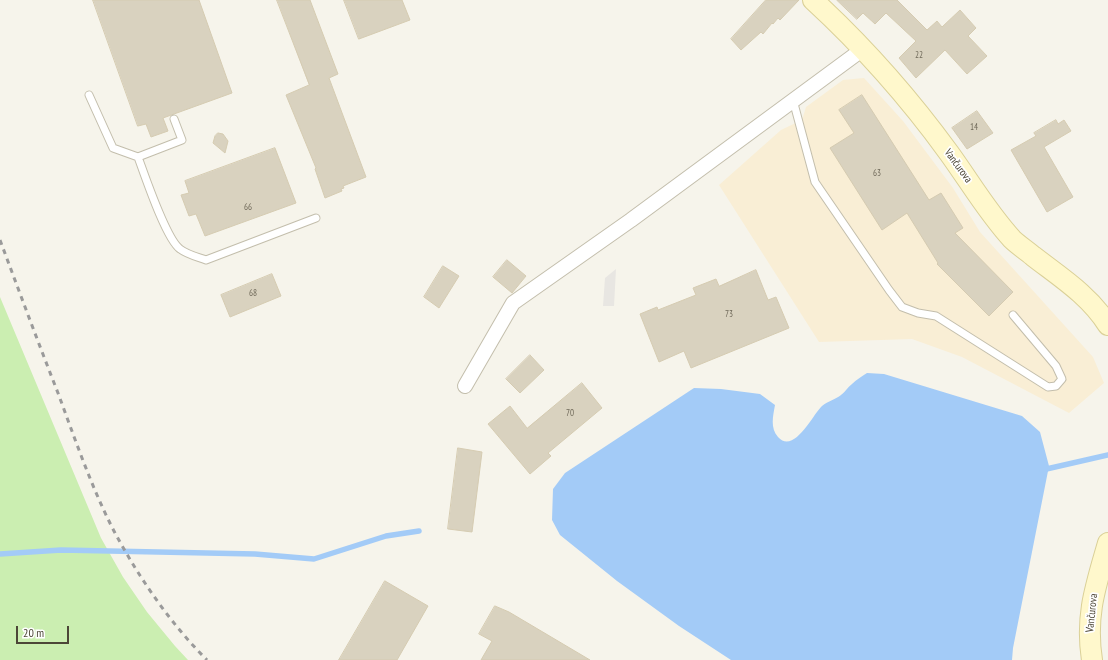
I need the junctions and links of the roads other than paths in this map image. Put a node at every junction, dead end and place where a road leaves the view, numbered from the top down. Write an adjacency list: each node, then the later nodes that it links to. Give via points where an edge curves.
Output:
1 (813, 0): 2 (street, Vančurova)
2 (863, 48): 4 (street); 9 (street, Vančurova, via 949,153 1013,240 1080,291)
3 (89, 95): 6 (lane, via 113,148)
4 (793, 100): 8 (lane, via 815,182 902,307 936,316 1048,387 1056,386 1062,380 1056,366); 10 (street, via 631,220 513,303)
5 (174, 119): 6 (lane, via 182,140)
6 (138, 157): 7 (lane, via 172,239 180,249 206,260)
7 (316, 218)
8 (1013, 315)
9 (1106, 316)
10 (465, 386)
11 (1108, 543): 12 (street, Vančurova, via 1091,610)
12 (1092, 660)

